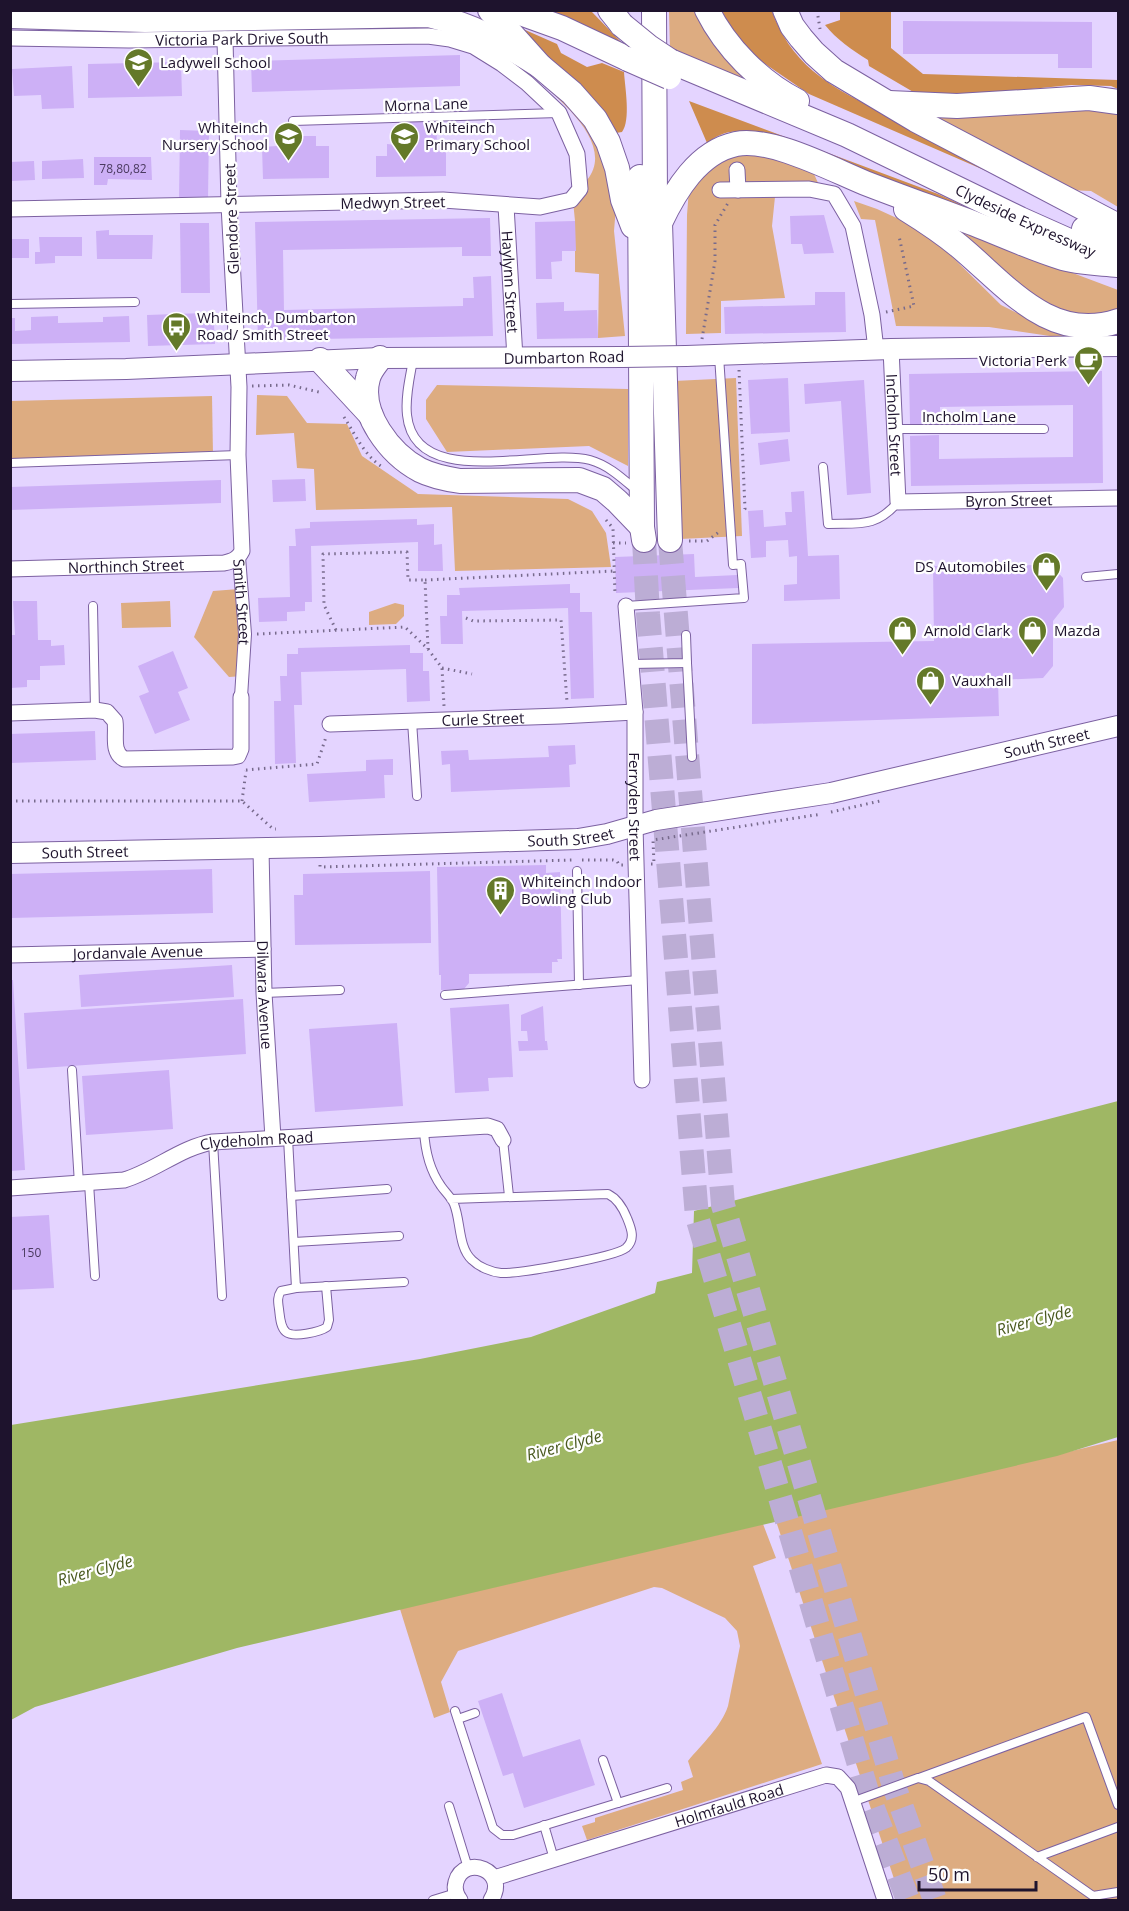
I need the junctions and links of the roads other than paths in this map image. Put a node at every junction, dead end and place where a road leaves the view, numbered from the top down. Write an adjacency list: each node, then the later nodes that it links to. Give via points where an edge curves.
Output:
1 (490, 10): 11 (main road)
2 (512, 10): 12 (main road, bridge, via 628,59)
3 (654, 10): 22 (main road, via 655,200)
4 (707, 10): 25 (main road, via 747,63 792,98)
5 (785, 10): 14 (main road, via 792,26 814,53 834,71)
6 (623, 15): 12 (main road, bridge); 24 (main road)
7 (10, 16): 11 (main road, via 145,20 429,15 470,26)
8 (10, 38): 9 (street, Victoria Park Drive South)
9 (225, 39): 10 (street, Victoria Park Drive South, via 428,36); 19 (street, Glendore Street)
10 (473, 46): 15 (street, Medwyn Street, via 527,83)
11 (540, 66): 24 (main road, via 586,107 608,142)
12 (670, 69): 26 (main road, Clydeside Expressway, via 847,135)
13 (1119, 102): 14 (main road, via 1089,98 957,106)
14 (886, 103): 23 (main road)
15 (559, 113): 16 (lane, Morna Lane); 20 (street, Medwyn Street, via 577,154 580,189 571,200 540,207)
16 (293, 121)
17 (737, 170): 31 (street, Incholm Street, via 730,190 809,189 834,194 853,226 872,315)
18 (866, 183): 22 (main road, via 776,147 748,142 720,150 696,168 672,198); 26 (main road, via 1062,258); 29 (main road, via 945,235 1026,306 1064,323 1094,326)
19 (229, 205): 20 (street, Medwyn Street, via 443,200); 21 (street, Medwyn Street); 37 (street, Glendore Street)
20 (506, 206): 35 (street, Haylynn Street)
21 (10, 209)
22 (660, 223): 47 (main road)
23 (1119, 226)
24 (639, 243): 47 (main road)
25 (1119, 245)
26 (1119, 264)
27 (135, 302): 28 (lane)
28 (10, 304)
29 (1119, 321)
30 (1119, 346): 31 (street, Dumbarton Road)
31 (884, 349): 32 (street, Dumbarton Road); 40 (street, Incholm Street)
32 (729, 355): 35 (street, Dumbarton Road, bridge); 54 (lane, via 730,523 733,565 741,564 744,598)
33 (380, 358): 34 (street, Dumbarton Road); 36 (street, Dumbarton Road); 39 (main road, via 367,380)
34 (414, 358): 35 (street, Dumbarton Road); 47 (lane, via 407,414 411,432 430,452 447,459 480,462 588,460 606,466)
35 (515, 358)
36 (320, 360): 37 (street, Dumbarton Road); 39 (main road)
37 (238, 363): 38 (street, Dumbarton Road); 42 (street, Smith Street)
38 (10, 371)
39 (370, 414): 47 (main road, via 385,440 408,462 445,479 579,480 603,489 617,501 641,536)
40 (894, 429): 41 (lane, Incholm Lane); 46 (street, Incholm Street)
41 (1044, 429)
42 (238, 455): 43 (lane); 49 (street, Smith Street, via 243,543)
43 (10, 463)
44 (823, 467): 46 (lane, via 828,524 873,522)
45 (1119, 498): 46 (street, Byron Street)
46 (898, 502)
47 (656, 504): 48 (main road)
48 (677, 541)
49 (239, 557): 50 (street, Northinch Street, via 224,562); 58 (street, Smith Street, via 245,634)
50 (10, 570)
51 (1119, 574): 52 (lane)
52 (1086, 577)
53 (93, 606): 59 (lane)
54 (626, 606): 57 (street, Ferryden Street)
55 (687, 635): 56 (lane)
56 (687, 663): 57 (lane); 65 (lane)
57 (631, 664): 60 (street, Ferryden Street)
58 (241, 697): 59 (street, Smith Street, via 241,749 238,756 229,758 124,759 116,751 115,721 107,712)
59 (95, 711): 61 (street)
60 (635, 712): 62 (street, Curle Street); 67 (street, Ferryden Street)
61 (10, 713)
62 (412, 721): 63 (street, Curle Street); 66 (lane)
63 (330, 724)
64 (1119, 726): 67 (street, South Street, via 831,794)
65 (692, 757)
66 (417, 796)
67 (635, 826): 68 (street, South Street, via 608,834 549,841); 73 (street, Ferryden Street)
68 (261, 849): 69 (street, South Street); 71 (street, Dilwara Avenue)
69 (10, 853)
70 (577, 871): 74 (lane)
71 (263, 949): 72 (street, Jordanvale Avenue); 76 (street, Dilwara Avenue)
72 (10, 955)
73 (639, 980): 74 (lane); 79 (street, Ferryden Street)
74 (579, 985): 77 (lane)
75 (340, 990): 76 (lane)
76 (264, 993): 81 (street, Dilwara Avenue)
77 (445, 995)
78 (72, 1070): 84 (lane)
79 (642, 1080)
80 (424, 1130): 81 (street, Clydeholm Road); 82 (street, Clydeholm Road, via 488,1126 498,1129); 89 (lane, via 433,1172)
81 (280, 1138): 83 (street, Clydeholm Road); 87 (lane)
82 (503, 1140): 88 (lane)
83 (213, 1142): 84 (street, Clydeholm Road, via 133,1177); 96 (lane)
84 (84, 1183): 85 (street, Clydeholm Road); 92 (lane)
85 (10, 1188)
86 (387, 1189): 87 (lane)
87 (291, 1196): 91 (lane)
88 (509, 1196): 89 (lane); 89 (lane, via 608,1194 625,1213 631,1240 626,1248 580,1261 508,1273 492,1271 467,1254)
89 (451, 1198)
90 (399, 1236): 91 (lane)
91 (294, 1242): 95 (lane)
92 (95, 1276)
93 (404, 1282): 94 (lane)
94 (326, 1286): 95 (lane); 95 (lane, via 327,1328 290,1334 283,1328 279,1295)
95 (296, 1288)
96 (222, 1296)
97 (455, 1711): 99 (lane)
98 (475, 1713): 99 (lane)
99 (458, 1719): 107 (lane, via 493,1828 502,1836)
100 (603, 1760): 104 (lane)
101 (918, 1778): 103 (lane); 105 (lane, via 1086,1717); 109 (lane, via 929,1781)
102 (667, 1788): 104 (lane)
103 (852, 1802): 110 (street, Holmfauld Road, via 848,1788 838,1777 826,1775); 117 (street, Holmfauld Road)
104 (618, 1803): 107 (lane)
105 (1119, 1805)
106 (448, 1806): 111 (lane)
107 (544, 1825): 110 (lane)
108 (1119, 1827): 109 (lane)
109 (1037, 1857): 113 (lane, via 1093,1896)
110 (554, 1859): 112 (street, Holmfauld Road)
111 (468, 1868): 112 (street, via 483,1868); 114 (street, via 457,1878)
112 (494, 1878): 116 (street, via 495,1893)
113 (1119, 1892)
114 (458, 1897): 115 (lane)
115 (433, 1900)
116 (490, 1900)
117 (885, 1900)

